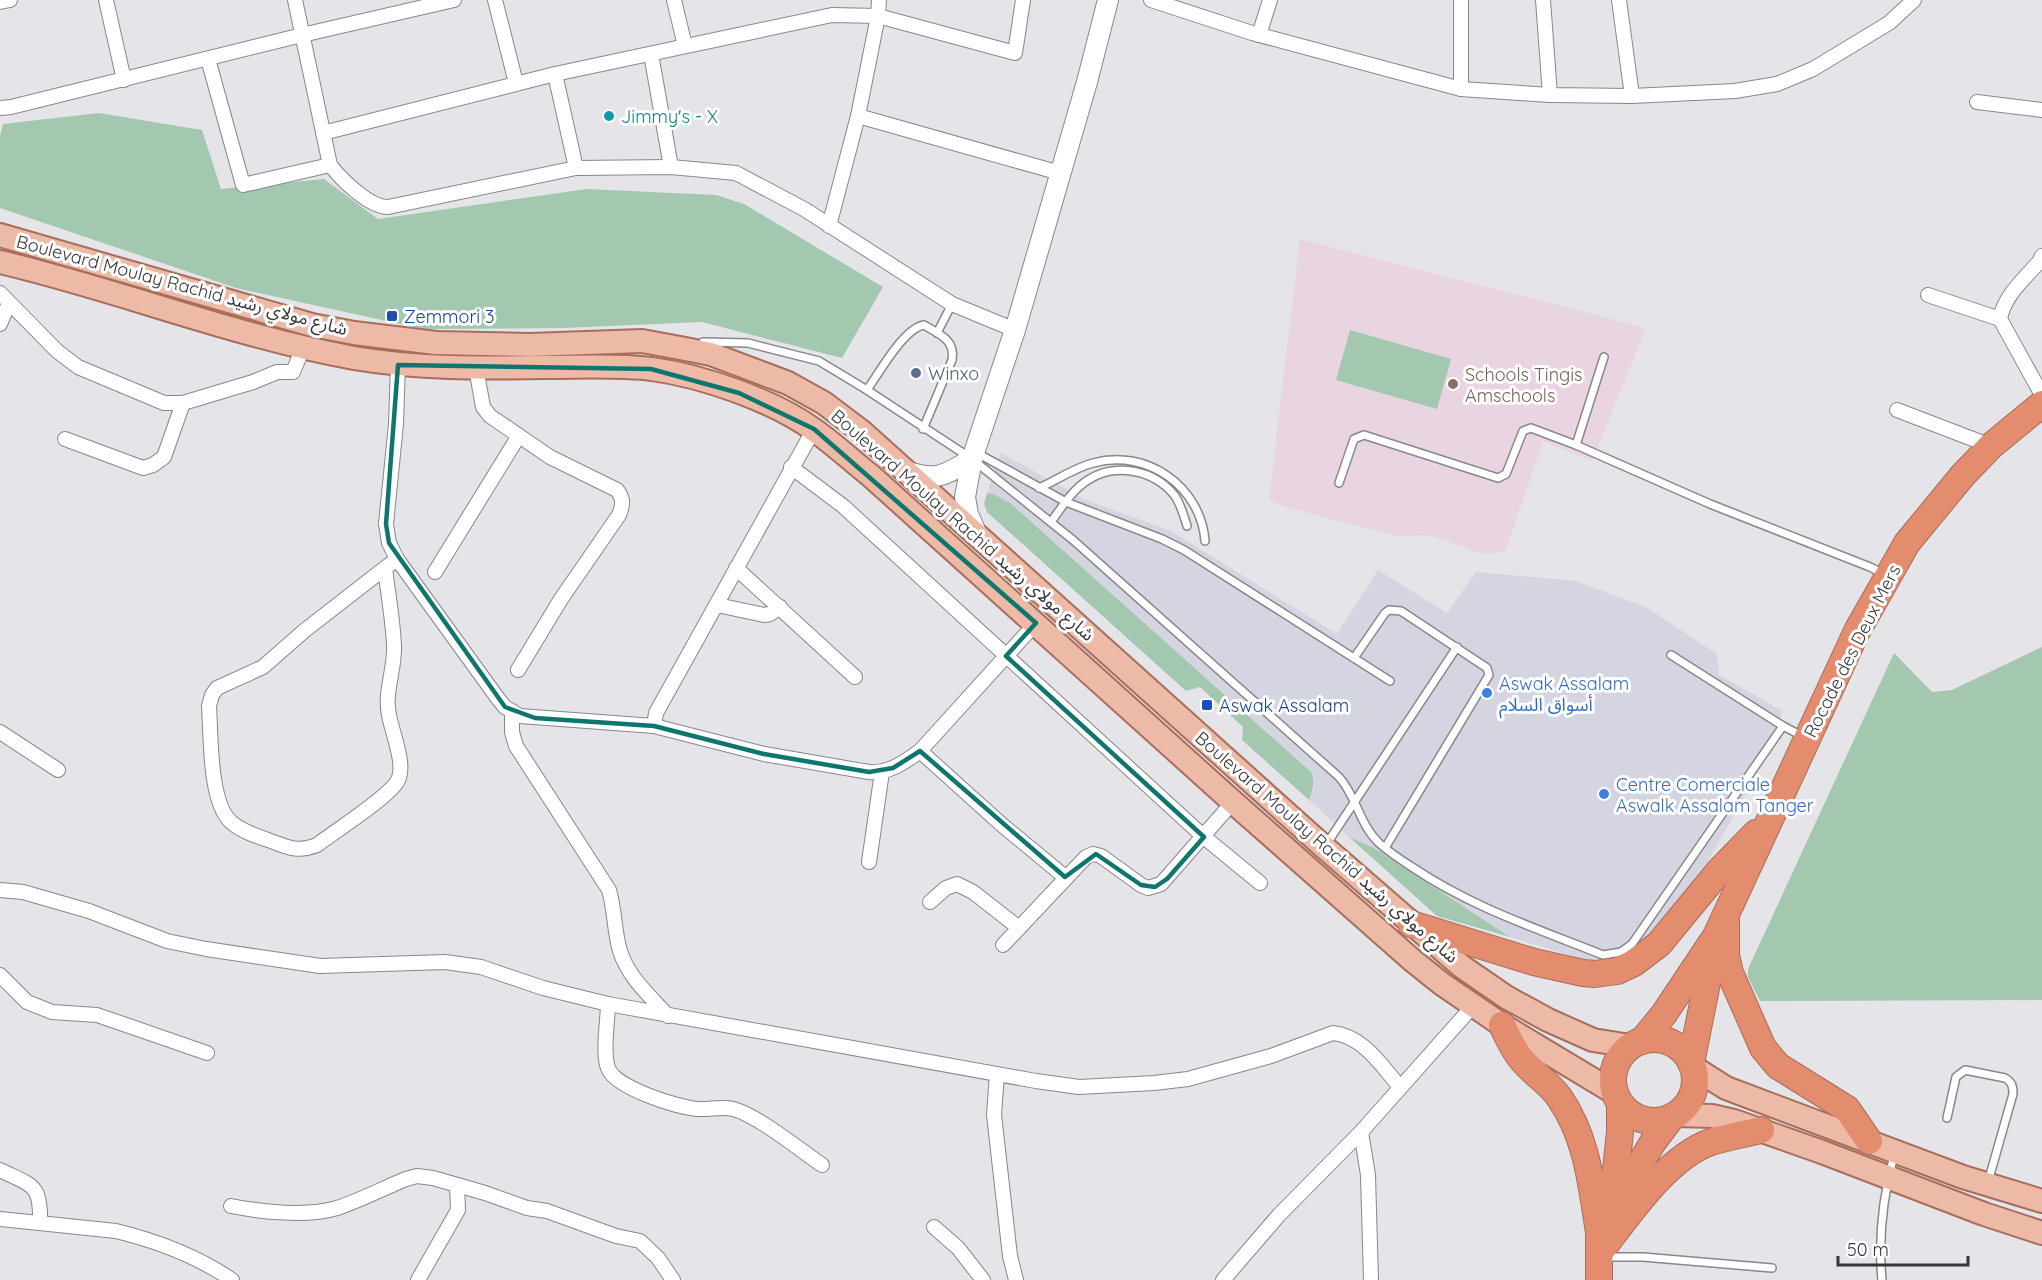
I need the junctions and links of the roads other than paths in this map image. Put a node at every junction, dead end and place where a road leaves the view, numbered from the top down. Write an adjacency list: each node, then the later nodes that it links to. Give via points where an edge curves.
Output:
1 (9, 0): 16 (street)
2 (106, 0): 24 (street)
3 (295, 0): 18 (street)
4 (454, 0): 18 (street)
5 (495, 0): 25 (street)
6 (674, 0): 20 (street)
7 (879, 0): 17 (street)
8 (1023, 0): 17 (street, via 1015,53)
9 (1108, 0): 37 (street)
10 (1151, 0): 19 (street)
11 (1270, 0): 19 (street)
12 (1461, 0): 26 (street)
13 (1543, 0): 27 (street)
14 (1619, 0): 28 (street)
15 (1914, 0): 28 (street, via 1889,23 1813,69 1777,84 1735,91)
16 (0, 2)
17 (878, 16): 20 (street, via 832,15); 32 (street)
18 (302, 35): 22 (street); 33 (street)
19 (1259, 35): 26 (street)
20 (685, 46): 21 (street)
21 (651, 54): 23 (street); 35 (street)
22 (208, 58): 24 (street); 34 (street, via 243,185)
23 (555, 74): 25 (street); 36 (street)
24 (124, 80): 30 (street)
25 (516, 83): 33 (street)
26 (1461, 89): 27 (street)
27 (1550, 95): 28 (street)
28 (1632, 96)
29 (1977, 102): 31 (street)
30 (0, 108)
31 (2042, 110)
32 (858, 116): 37 (street); 38 (street)
33 (323, 133): 34 (street)
34 (330, 165): 36 (street, via 379,207)
35 (671, 167): 36 (street); 38 (street, via 736,173)
36 (576, 168)
37 (1060, 173): 47 (street)
38 (830, 226): 44 (street)
39 (0, 235): 49 (main road, Boulevard Moulay Rachid شارع مولاي رشيد, via 312,325 354,333 436,343)
40 (2041, 260): 45 (street, via 2010,295)
41 (0, 262): 50 (main road, Boulevard Moulay Rachid شارع مولاي رشيد)
42 (1928, 295): 45 (street)
43 (4, 298): 46 (street); 56 (street, via 78,368 164,403)
44 (952, 304): 47 (street); 48 (lane)
45 (2000, 319): 55 (street)
46 (0, 324)
47 (1015, 330): 65 (street)
48 (937, 333): 54 (lane, via 924,325 916,326); 60 (lane, via 952,346 953,352)
49 (642, 341): 54 (lane, via 748,343 819,361); 67 (main road, Boulevard Moulay Rachid شارع مولاي رشيد, via 711,354 788,382 861,431)
50 (303, 348): 52 (main road, Boulevard Moulay Rachid شارع مولاي رشيد); 56 (street, via 293,372 277,372)
51 (1604, 357): 63 (lane)
52 (398, 365): 53 (main road, Boulevard Moulay Rachid شارع مولاي رشيد); 75 (street, via 386,524)
53 (476, 368): 59 (main road, Boulevard Moulay Rachid شارع مولاي رشيد, via 651,369 739,393); 61 (street, via 483,407)
54 (867, 390): 60 (lane)
55 (2042, 395)
56 (183, 403): 62 (street, via 164,457 153,465 143,468)
57 (2042, 404): 64 (highway, Rocade des Deux Mers)
58 (1897, 410): 64 (street)
59 (814, 429): 66 (street); 82 (main road, Boulevard Moulay Rachid شارع مولاي رشيد)
60 (923, 429): 65 (lane)
61 (518, 437): 78 (street); 87 (street, via 617,490 623,506)
62 (65, 439)
63 (1576, 445): 68 (lane, via 1527,429 1506,474 1497,478 1364,435 1354,439); 79 (lane)
64 (1990, 446): 79 (highway, Rocade des Deux Mers, via 1937,505)
65 (974, 456): 67 (street, via 943,476 924,477); 69 (lane); 71 (lane); 73 (street, via 965,497)
66 (791, 467): 77 (street); 85 (street, via 843,506)
67 (904, 471): 73 (main road, Boulevard Moulay Rachid شارع مولاي رشيد)
68 (1339, 483)
69 (1039, 488): 70 (lane); 74 (lane, via 1093,463 1113,459 1153,466 1191,499 1204,526)
70 (1066, 502): 71 (lane); 72 (lane, via 1088,480 1103,473 1135,471 1150,476 1175,496); 86 (lane, via 1173,544)
71 (1051, 522): 99 (lane, via 1339,777)
72 (1187, 526)
73 (976, 535): 102 (main road, Boulevard Moulay Rachid شارع مولاي رشيد)
74 (1205, 541)
75 (397, 559): 76 (street); 90 (street, via 499,700)
76 (385, 568): 76 (street, via 263,667 217,688 212,695 209,706 219,803 231,822 251,834 304,850 317,845 398,781 401,762 388,713 394,646)
77 (736, 568): 80 (street); 81 (street)
78 (435, 572)
79 (1887, 576): 94 (highway, Rocade des Deux Mers, via 1857,631)
80 (717, 604): 81 (street, via 764,615); 91 (street, via 656,713)
81 (780, 607): 88 (street)
82 (1036, 624): 85 (street); 98 (main road, Boulevard Moulay Rachid شارع مولاي رشيد)
83 (1457, 647): 86 (lane, via 1395,609 1384,614); 99 (lane); 103 (lane, via 1487,668 1489,675)
84 (1671, 655): 92 (lane)
85 (1006, 656): 95 (street); 101 (street)
86 (1354, 658): 89 (lane)
87 (518, 670)
88 (855, 677)
89 (1390, 681)
90 (512, 711): 91 (street, via 535,718); 116 (street, via 516,746 609,890 620,950 628,967)
91 (654, 726): 97 (street, via 764,754)
92 (1783, 726): 94 (lane); 103 (lane, via 1632,944 1615,955 1604,955 1483,908)
93 (0, 732): 96 (street)
94 (1808, 739): 100 (highway, Rocade des Deux Mers)
95 (920, 752): 97 (street); 105 (street)
96 (58, 770)
97 (882, 772): 104 (street)
98 (1233, 802): 101 (street); 115 (main road, Boulevard Moulay Rachid شارع مولاي رشيد, via 1412,960)
99 (1355, 802): 102 (lane); 103 (lane, via 1367,830)
100 (1769, 820): 109 (highway, via 1720,870 1659,944 1617,971 1583,973 1543,964); 110 (highway, Rocade des Deux Mers)
101 (1204, 837): 105 (street, via 1155,887 1141,885 1097,854 1086,857); 106 (street)
102 (1324, 847): 109 (main road, Boulevard Moulay Rachid شارع مولاي رشيد)
103 (1385, 848)
104 (869, 862)
105 (1065, 877): 111 (street)
106 (1260, 883)
107 (0, 890): 114 (street, via 23,892 89,911 167,941 206,949 320,966 445,962 481,967)
108 (930, 902): 111 (street, via 957,884)
109 (1411, 924): 118 (main road, Boulevard Moulay Rachid شارع مولاي رشيد, via 1470,973 1548,1020 1593,1040)
110 (1721, 925): 118 (highway, Rocade des Deux Mers, via 1664,1014); 120 (highway, Rocade des Deux Mers); 128 (highway, via 1730,973 1763,1048 1778,1066 1847,1109)
111 (1019, 928): 112 (street)
112 (1003, 945)
113 (0, 975): 119 (street, via 27,1002 52,1012 97,1015)
114 (608, 1004): 116 (street); 130 (street, via 606,1056 614,1077 646,1094 686,1107 735,1109)
115 (1473, 1006): 117 (main road, Boulevard Moulay Rachid شارع مولاي رشيد); 122 (street)
116 (668, 1016): 121 (street)
117 (1502, 1025): 123 (main road, Boulevard Moulay Rachid شارع مولاي رشيد); 141 (highway, via 1522,1061 1558,1096 1577,1129 1587,1157)
118 (1636, 1044): 120 (highway, via 1655,1039 1668,1042 1679,1048); 123 (highway, Rocade des Deux Mers, via 1615,1067 1612,1080)
119 (207, 1053)
120 (1692, 1065): 124 (highway, Rocade des Deux Mers, via 1695,1086 1690,1099); 128 (main road, via 1726,1088)
121 (997, 1074): 122 (street, via 1079,1087 1154,1083 1227,1069 1333,1033 1354,1039 1367,1049); 147 (street, via 994,1116)
122 (1400, 1087): 127 (street)
123 (1617, 1098): 124 (highway, via 1630,1114 1643,1120 1657,1122); 141 (highway, Rocade des Deux Mers, via 1620,1132 1616,1170)
124 (1674, 1116): 126 (main road, via 1712,1116); 141 (highway, Rocade des Deux Mers, via 1615,1206)
125 (1947, 1118): 133 (lane, via 1960,1072 2010,1081 2013,1094)
126 (1761, 1130): 132 (main road); 141 (highway, via 1710,1143 1680,1160 1657,1181)
127 (1361, 1132): 148 (street, via 1278,1215); 149 (street, via 1368,1175)
128 (1869, 1141): 129 (main road)
129 (1895, 1152): 132 (lane); 133 (main road)
130 (822, 1165)
131 (0, 1170): 138 (street, via 35,1190 40,1200)
132 (1888, 1178): 140 (main road); 150 (lane, via 1881,1226)
133 (1987, 1184): 135 (main road)
134 (457, 1185): 136 (street, via 417,1176 336,1208 311,1212 255,1211); 144 (street, via 458,1210); 145 (street, via 640,1241)
135 (2042, 1201)
136 (231, 1206)
137 (0, 1219): 138 (street)
138 (40, 1222): 143 (street, via 132,1235 187,1254)
139 (934, 1227): 146 (street, via 958,1248)
140 (2042, 1233)
141 (1599, 1253): 142 (lane)
142 (1772, 1268)
143 (232, 1280)
144 (418, 1280)
145 (673, 1280)
146 (983, 1280)
147 (1016, 1280)
148 (1223, 1280)
149 (1371, 1280)
150 (1882, 1280)

